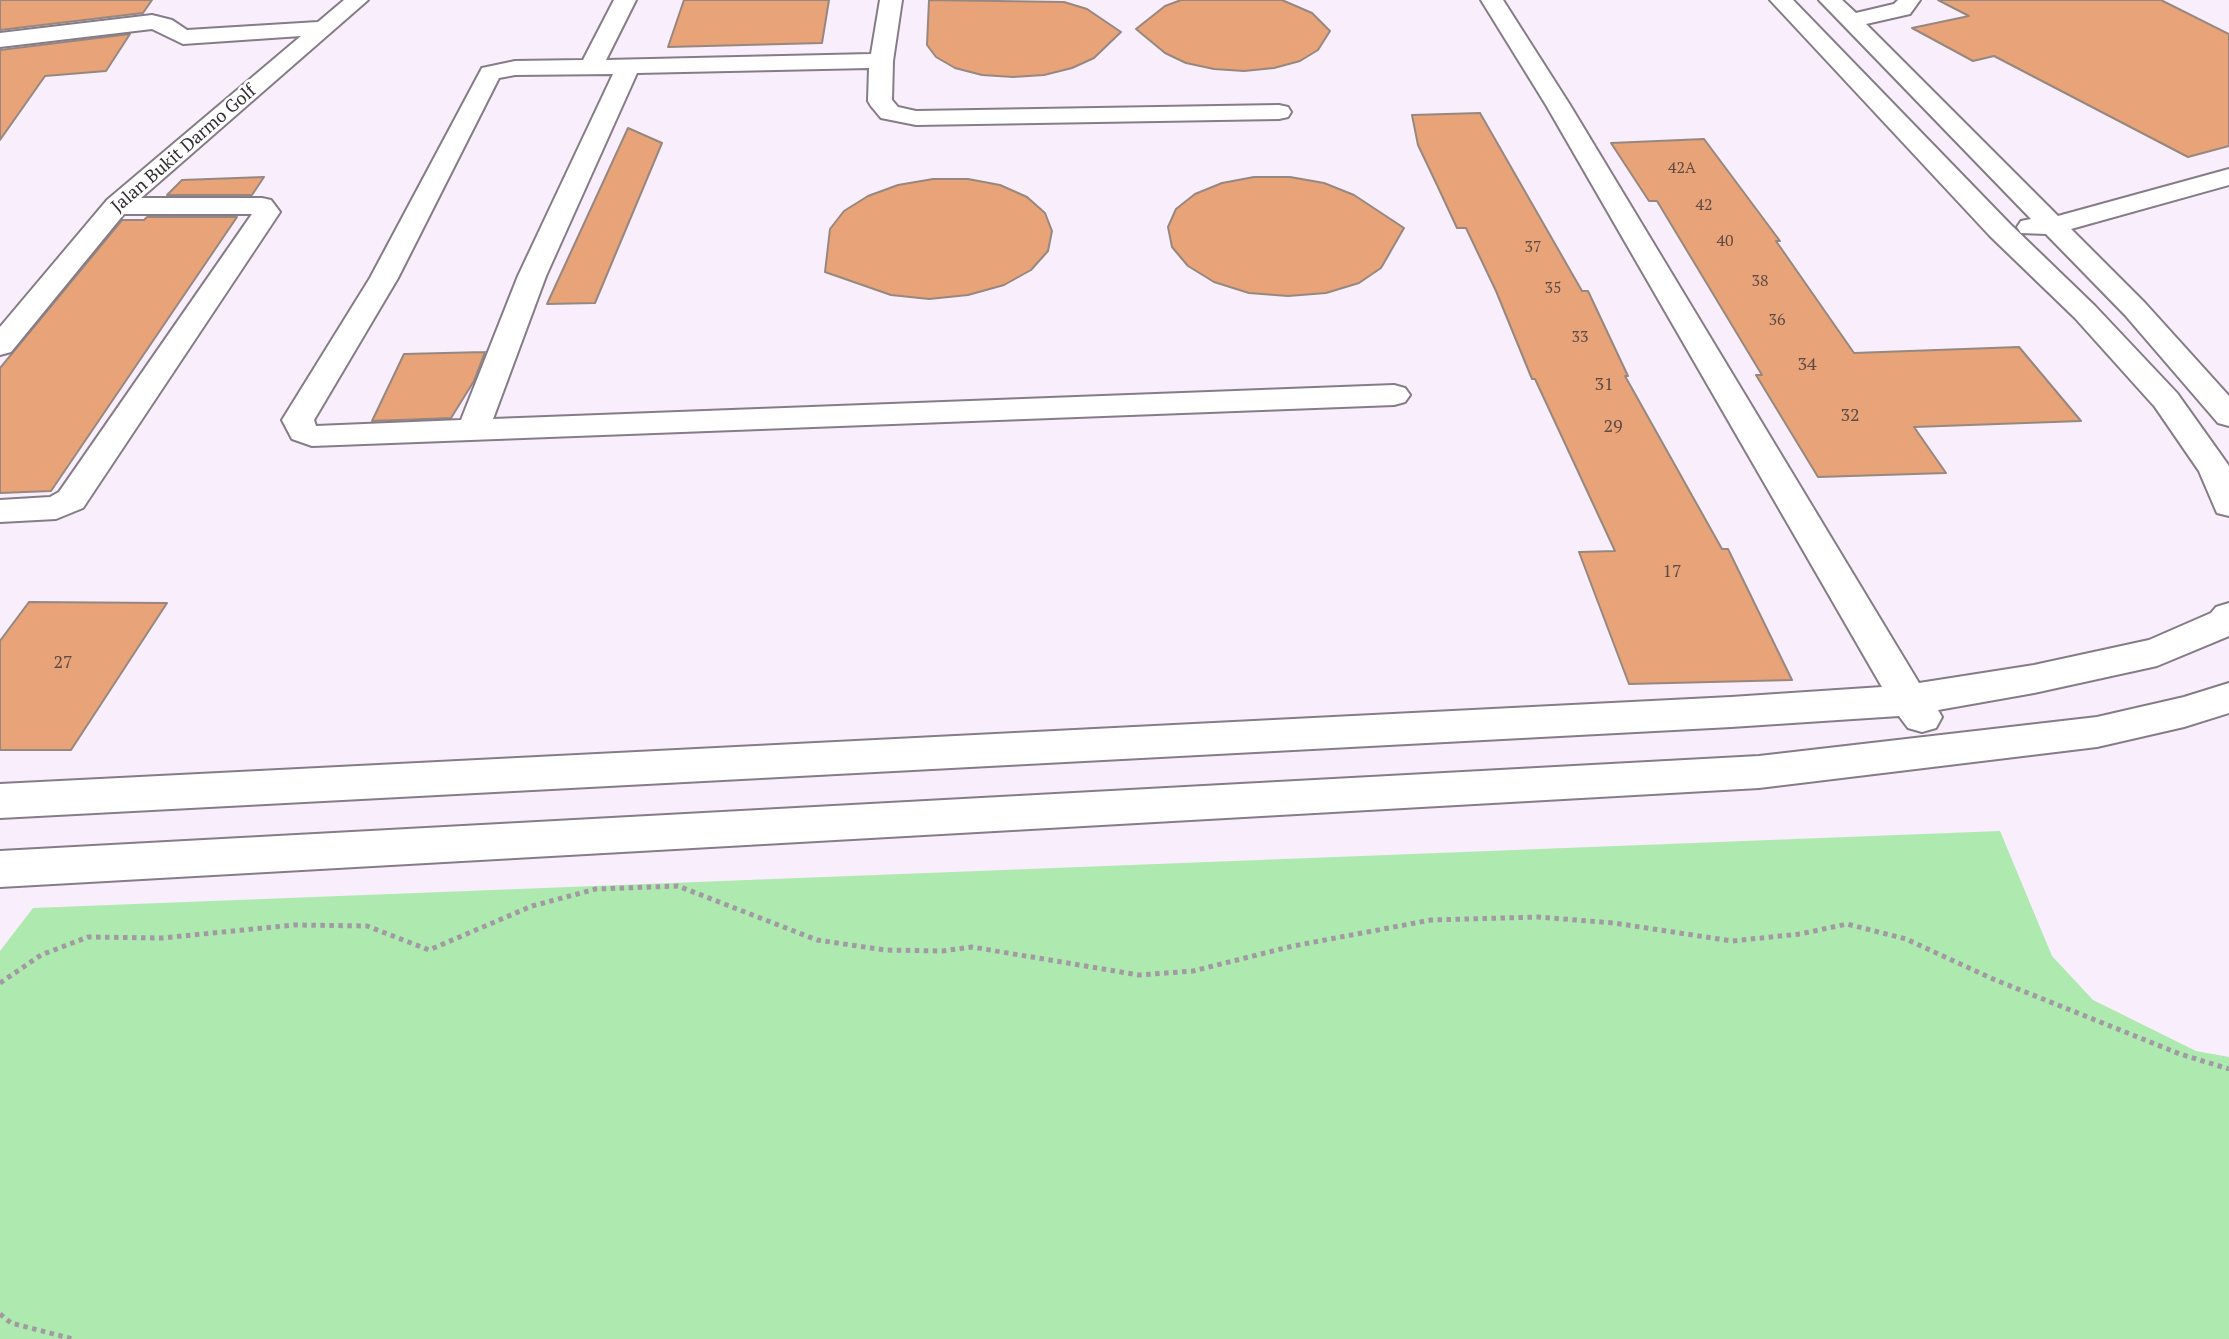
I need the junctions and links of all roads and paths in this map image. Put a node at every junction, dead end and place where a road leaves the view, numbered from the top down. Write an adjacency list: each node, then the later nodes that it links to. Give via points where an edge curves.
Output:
1 (357, 0): 9 (street, Jalan Bukit Darmo Golf)
2 (625, 0): 13 (street)
3 (891, 0): 11 (street)
4 (1492, 0): 27 (street)
5 (1781, 0): 18 (street)
6 (1830, 0): 8 (street)
7 (1909, 0): 8 (street, via 1902,9)
8 (1852, 21): 17 (street)
9 (323, 28): 10 (street, via 183,37 152,22); 16 (street, Jalan Bukit Darmo Golf)
10 (0, 40)
11 (881, 61): 12 (street); 14 (street, via 880,101 890,113 916,118)
12 (628, 67): 13 (street); 22 (street, via 532,276)
13 (591, 68): 22 (street, via 515,68 490,73 384,278 298,420 303,432 312,436)
14 (1279, 112)
15 (2229, 177): 17 (street)
16 (116, 206): 19 (street, Jalan Bukit Darmo Golf); 24 (street, via 262,206 267,212 71,500 56,508)
17 (2051, 226): 18 (street); 21 (street, via 2135,309)
18 (2000, 230): 23 (street, via 2085,312 2166,400 2215,470)
19 (0, 346)
20 (1394, 396): 22 (street)
21 (2229, 416)
22 (473, 430)
23 (2229, 505)
24 (0, 511)
25 (2229, 616): 27 (street, via 2224,623 2157,652)
26 (2229, 698): 28 (street, via 2096,732)
27 (1909, 700): 28 (street); 29 (street)
28 (1950, 751): 30 (street, via 1759,772)
29 (0, 801)
30 (0, 869)
31 (0, 983): 32 (path, via 41,955 88,937 162,938 294,925 367,926 429,950 532,906 596,889 678,886 817,940 885,950 972,947 1139,975 1194,971 1293,946 1431,920 1538,917 1732,941 1847,924 1906,939 2179,1054)
32 (2229, 1069)
33 (0, 1314): 34 (path, via 12,1323)
34 (73, 1339)

